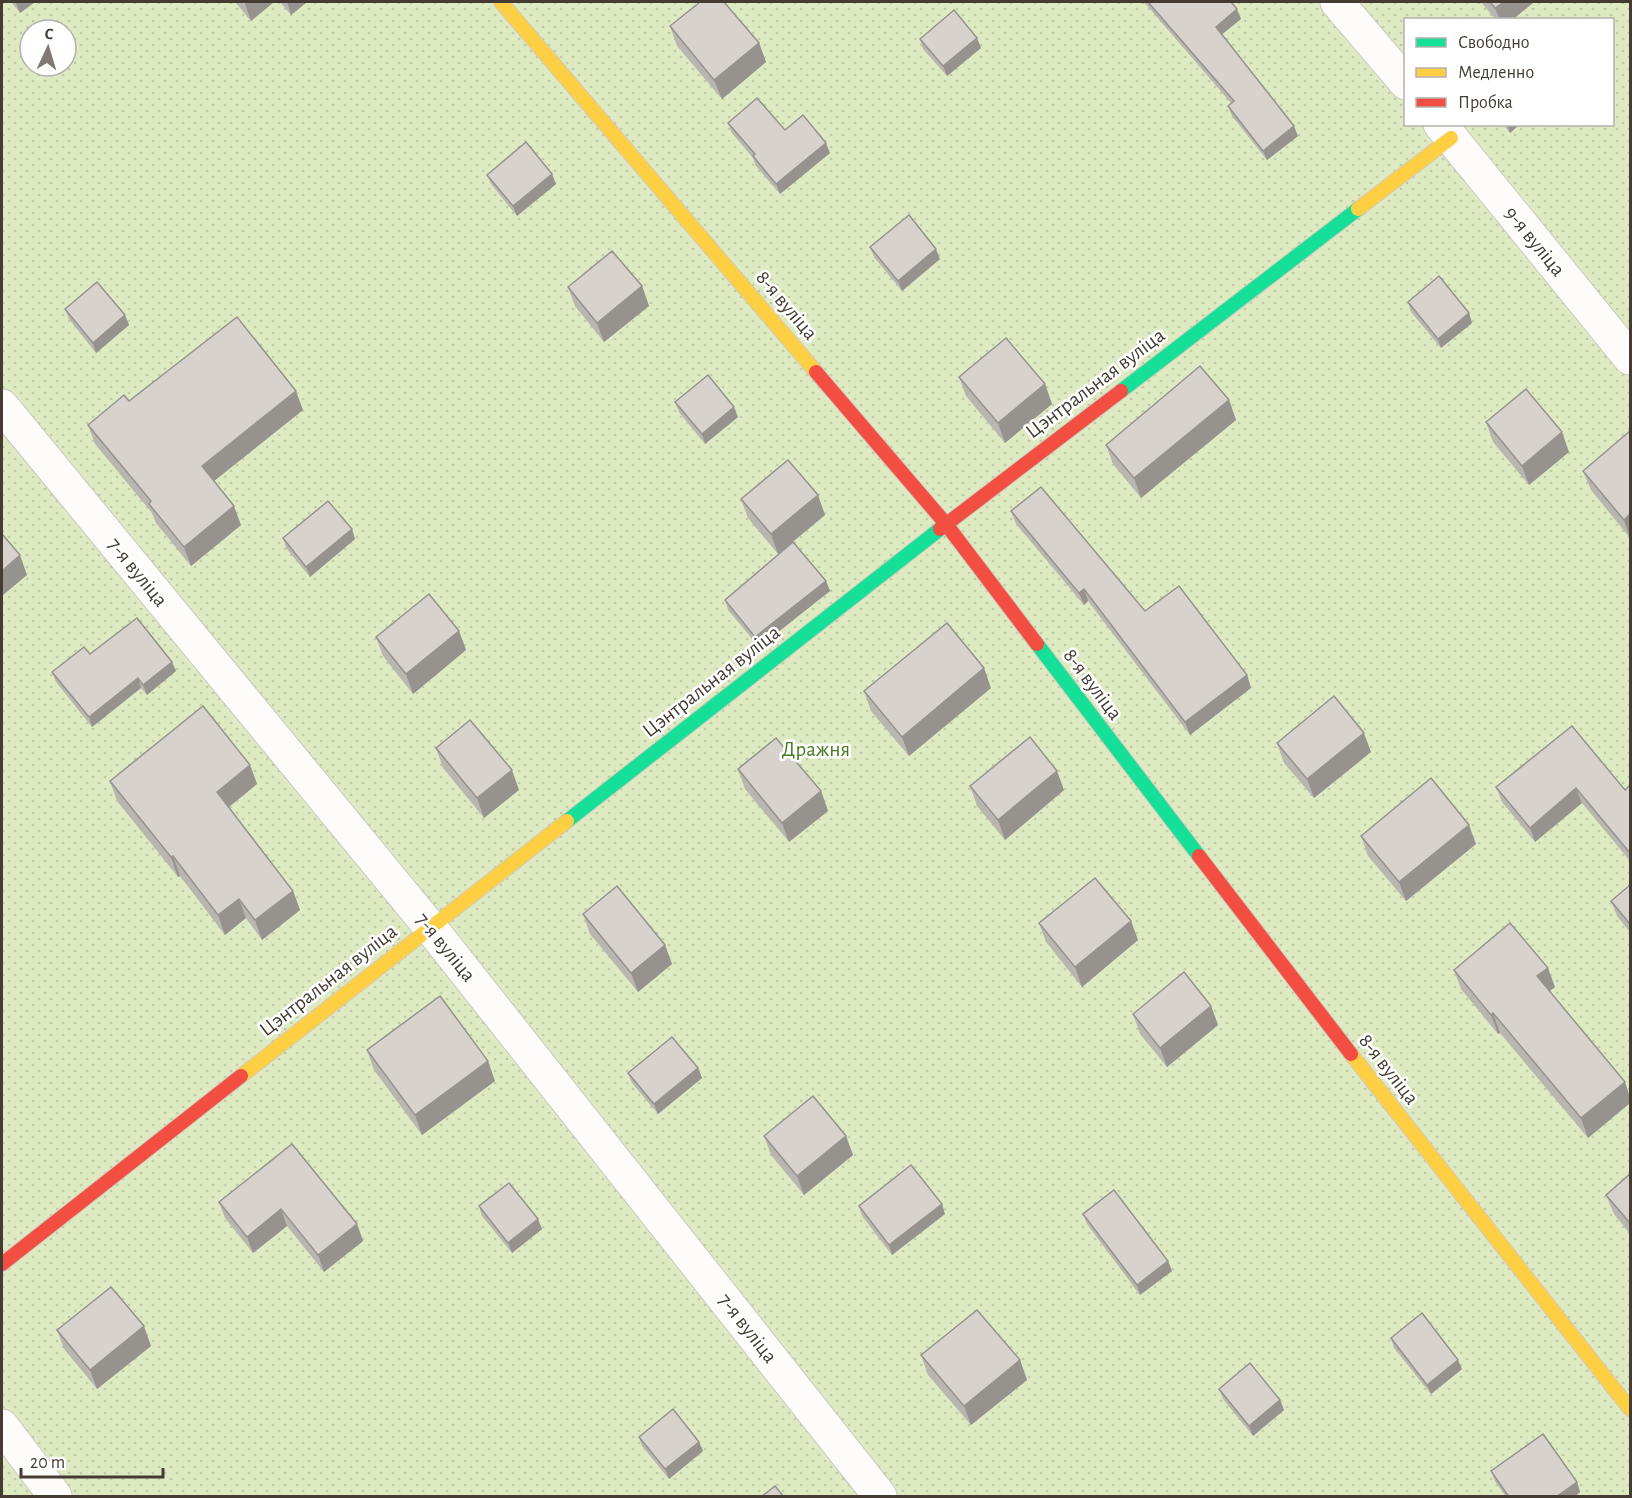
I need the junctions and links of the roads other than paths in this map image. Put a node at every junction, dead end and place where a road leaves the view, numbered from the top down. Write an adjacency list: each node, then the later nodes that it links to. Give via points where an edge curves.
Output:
1 (501, 2): 7 (street, 8-я вуліца)
2 (1337, 2): 3 (street)
3 (1404, 81)
4 (1446, 131): 5 (street, 9-я вуліца); 7 (street, Цэнтральная вуліца)
5 (1630, 358)
6 (2, 406): 8 (street, 7-я вуліца)
7 (946, 524): 8 (street, Цэнтральная вуліца); 10 (street, 8-я вуліца, via 1355,1060)
8 (430, 927): 9 (street, Цэнтральная вуліца); 13 (street, 7-я вуліца)
9 (2, 1264)
10 (1630, 1409)
11 (2, 1426): 12 (street)
12 (55, 1497)
13 (880, 1497)

